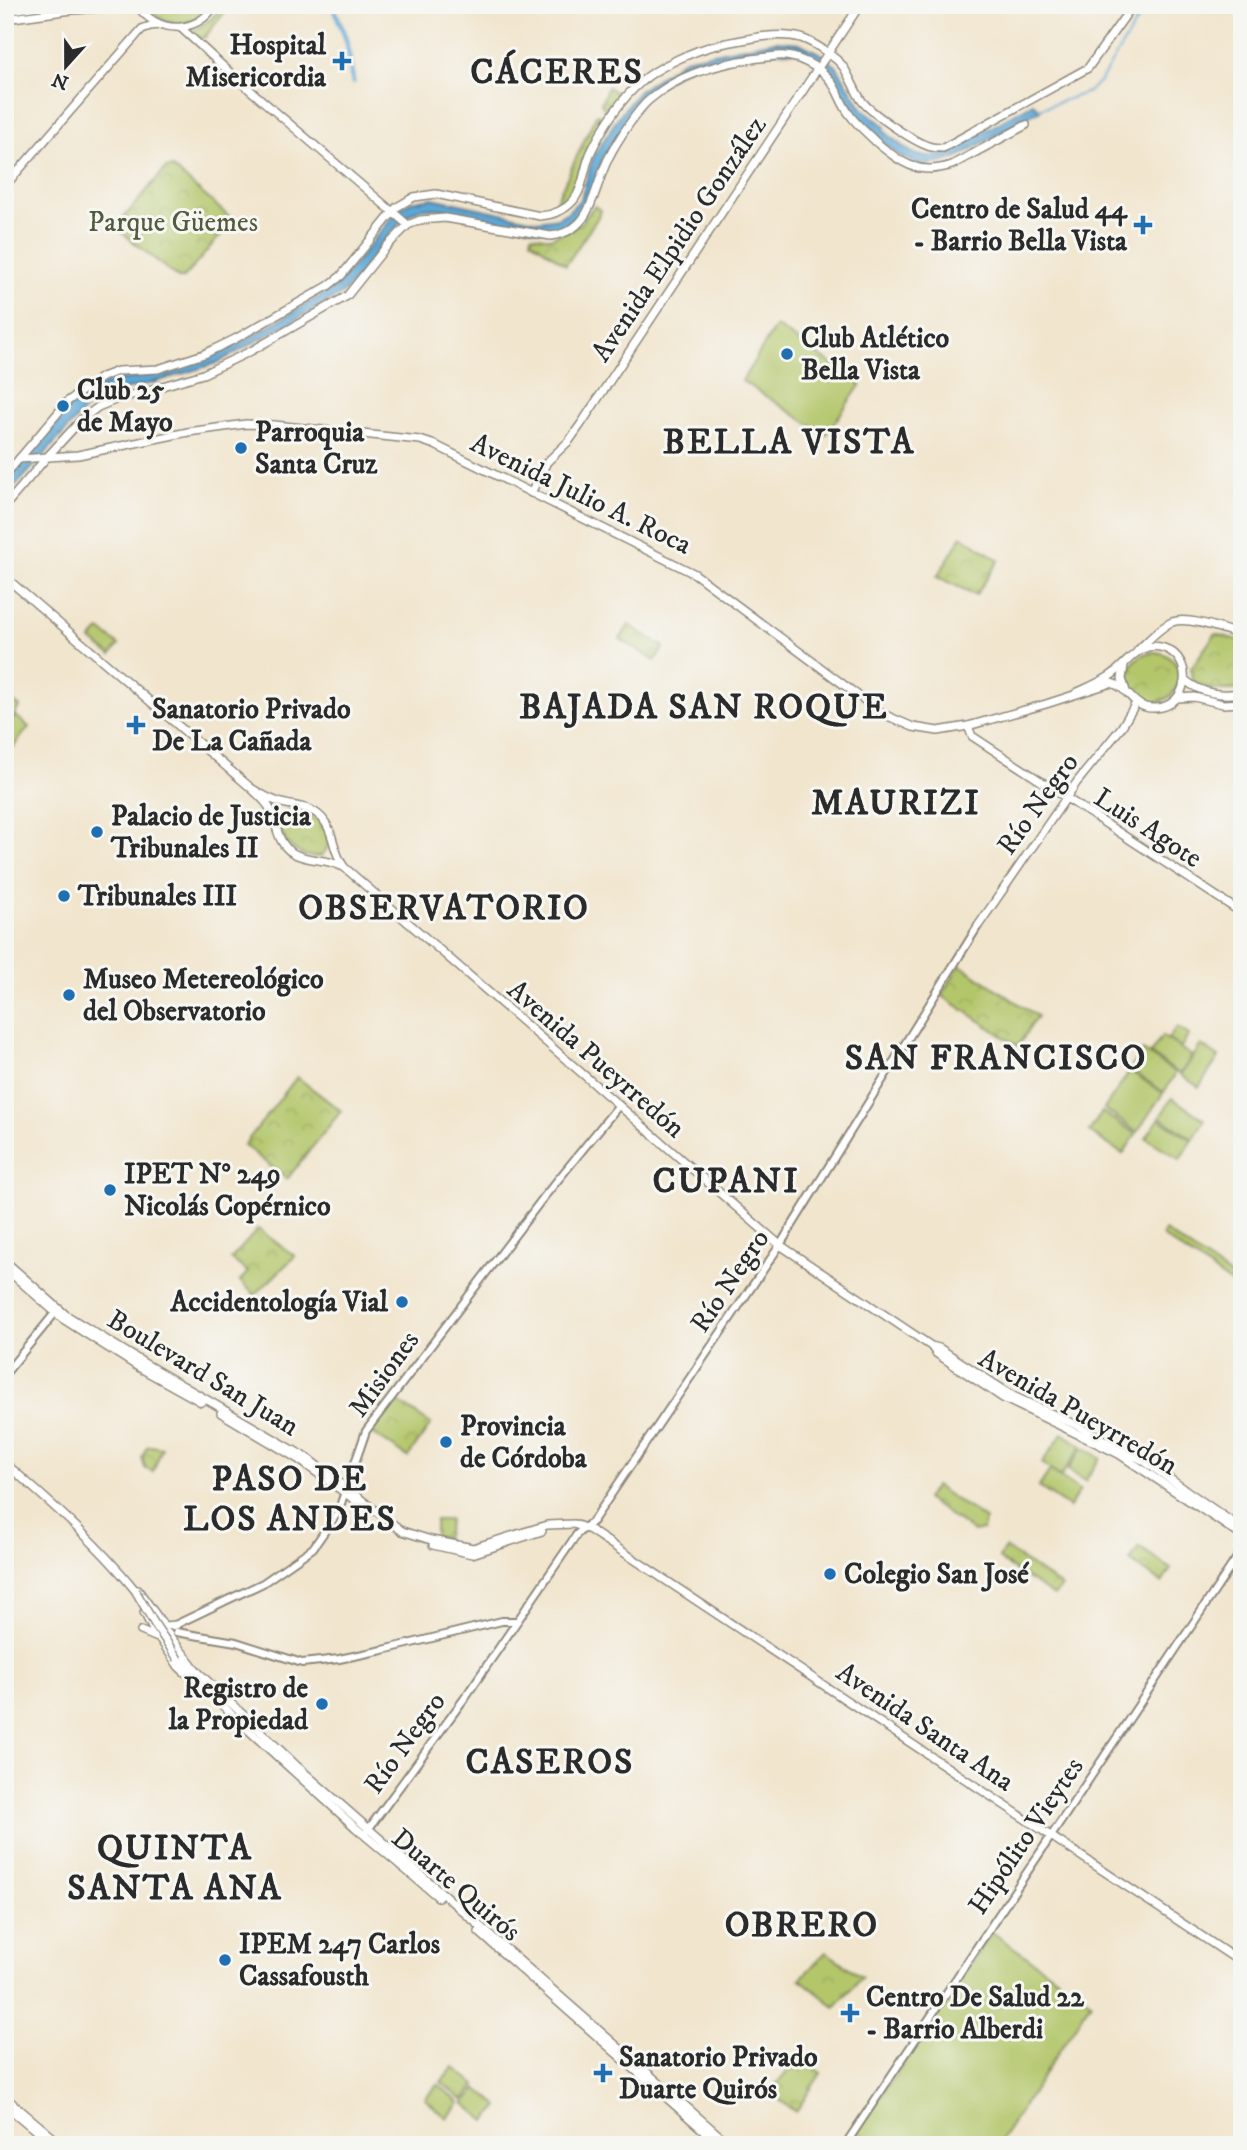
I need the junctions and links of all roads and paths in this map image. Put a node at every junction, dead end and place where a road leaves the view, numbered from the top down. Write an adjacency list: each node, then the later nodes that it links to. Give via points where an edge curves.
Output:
1 (44, 5): 6 (main road)
2 (215, 5): 9 (main road, via 206,17)
3 (860, 5): 10 (main road, Avenida Elpidio González)
4 (1133, 5): 10 (main road, via 1088,68 943,148 919,142 866,106 842,64)
5 (137, 6): 7 (main road); 8 (main road)
6 (5, 11)
7 (5, 19)
8 (160, 25): 9 (main road); 13 (main road, via 142,29)
9 (181, 28): 14 (main road)
10 (828, 55): 11 (main road, Avenida Elpidio González); 14 (main road, via 801,38 763,37 698,50 645,79 598,139 573,201 554,214 531,215 436,194 414,197)
11 (819, 69): 12 (main road, via 862,129 915,168 952,165); 15 (main road, via 798,58 777,56 684,76 646,103 608,158 589,210 565,233 551,236 445,218); 19 (main road, Avenida Elpidio González, via 581,424 546,464)
12 (1026, 125)
13 (5, 186)
14 (394, 214): 15 (main road); 17 (main road, via 328,286 204,354 158,369 118,371 102,377 65,404)
15 (406, 224): 16 (main road, via 347,296 211,371 98,407)
16 (47, 457): 17 (main road, Avenida Julio A. Roca); 19 (main road, Avenida Julio A. Roca, via 212,428 274,425 420,440); 20 (main road)
17 (19, 459): 18 (main road)
18 (5, 475)
19 (531, 493): 32 (main road, Avenida Julio A. Roca, via 695,574 890,718 938,731)
20 (5, 506)
21 (5, 577): 33 (main road, Avenida Pueyrredón)
22 (1242, 635): 23 (main road, Avenida Julio A. Roca, via 1177,621)
23 (1138, 650): 24 (main road, Avenida Julio A. Roca); 25 (main road, via 1151,646 1170,651 1180,660)
24 (1124, 665): 26 (main road, Avenida Julio A. Roca); 28 (main road, via 1122,679)
25 (1185, 680): 27 (main road, via 1210,694); 29 (main road)
26 (1076, 693): 28 (main road, Avenida Julio A. Roca, via 1114,683); 32 (main road, Avenida Julio A. Roca)
27 (1242, 693)
28 (1128, 695): 30 (main road)
29 (1178, 698): 30 (main road, via 1158,708); 31 (main road)
30 (1136, 703): 34 (main road, Río Negro)
31 (1242, 703)
32 (968, 726): 34 (main road, Luis Agote, via 972,736)
33 (251, 788): 35 (main road, Avenida Pueyrredón); 36 (main road, Avenida Pueyrredón)
34 (1065, 798): 40 (main road, Luis Agote); 41 (main road, Río Negro)
35 (289, 805): 36 (main road, via 279,812); 37 (main road, Avenida Pueyrredón, via 320,815)
36 (276, 824): 38 (main road, Avenida Pueyrredón, via 289,850 305,859)
37 (333, 844): 38 (main road); 39 (main road, Avenida Pueyrredón)
38 (319, 859): 39 (main road, Avenida Pueyrredón)
39 (344, 867): 42 (main road, Avenida Pueyrredón)
40 (1242, 913)
41 (978, 926): 43 (street, Río Negro)
42 (619, 1105): 43 (main road, Avenida Pueyrredón); 52 (street, Misiones, via 366,1431)
43 (780, 1245): 49 (main road, Avenida Pueyrredón); 53 (street, Río Negro, via 593,1521)
44 (5, 1261): 47 (main road, Boulevard San Juan)
45 (5, 1268): 48 (main road, Boulevard San Juan)
46 (61, 1301): 47 (main road)
47 (51, 1302): 52 (main road, Boulevard San Juan, via 100,1336 307,1458)
48 (55, 1313): 50 (street); 52 (main road, Boulevard San Juan)
49 (931, 1346): 54 (main road, Avenida Pueyrredón, via 1013,1396 1144,1461); 55 (main road, Avenida Pueyrredón, via 995,1394 1119,1454)
50 (5, 1374)
51 (5, 1463): 57 (main road, Duarte Quirós)
52 (346, 1490): 53 (main road, Boulevard San Juan, via 402,1531 463,1547 478,1547 547,1525); 59 (street, Misiones, via 335,1518 309,1551 269,1580)
53 (584, 1527): 58 (street, Río Negro); 66 (main road, Avenida Santa Ana)
54 (1242, 1529)
55 (1242, 1536)
56 (1242, 1550): 66 (street, Hipólito Vieytes)
57 (122, 1575): 60 (main road, Duarte Quirós, via 137,1588); 60 (main road, via 152,1628); 64 (main road, Duarte Quirós, bridge, via 178,1659)
58 (517, 1621): 59 (street, via 302,1663); 65 (street, Río Negro)
59 (177, 1627): 60 (main road); 63 (main road)
60 (164, 1628): 62 (main road); 63 (main road, Duarte Quirós)
61 (141, 1631): 62 (main road)
62 (164, 1645): 64 (main road, via 186,1675)
63 (178, 1647): 65 (main road, Duarte Quirós, via 221,1695)
64 (218, 1700): 65 (main road, Duarte Quirós)
65 (366, 1832): 72 (main road, Duarte Quirós); 73 (main road, Duarte Quirós)
66 (1052, 1836): 67 (main road, Avenida Santa Ana); 74 (street, Hipólito Vieytes)
67 (1242, 1964)
68 (5, 2097): 71 (main road)
69 (5, 2105): 70 (main road)
70 (53, 2145)
71 (62, 2145)
72 (720, 2145)
73 (730, 2145)
74 (845, 2145)

